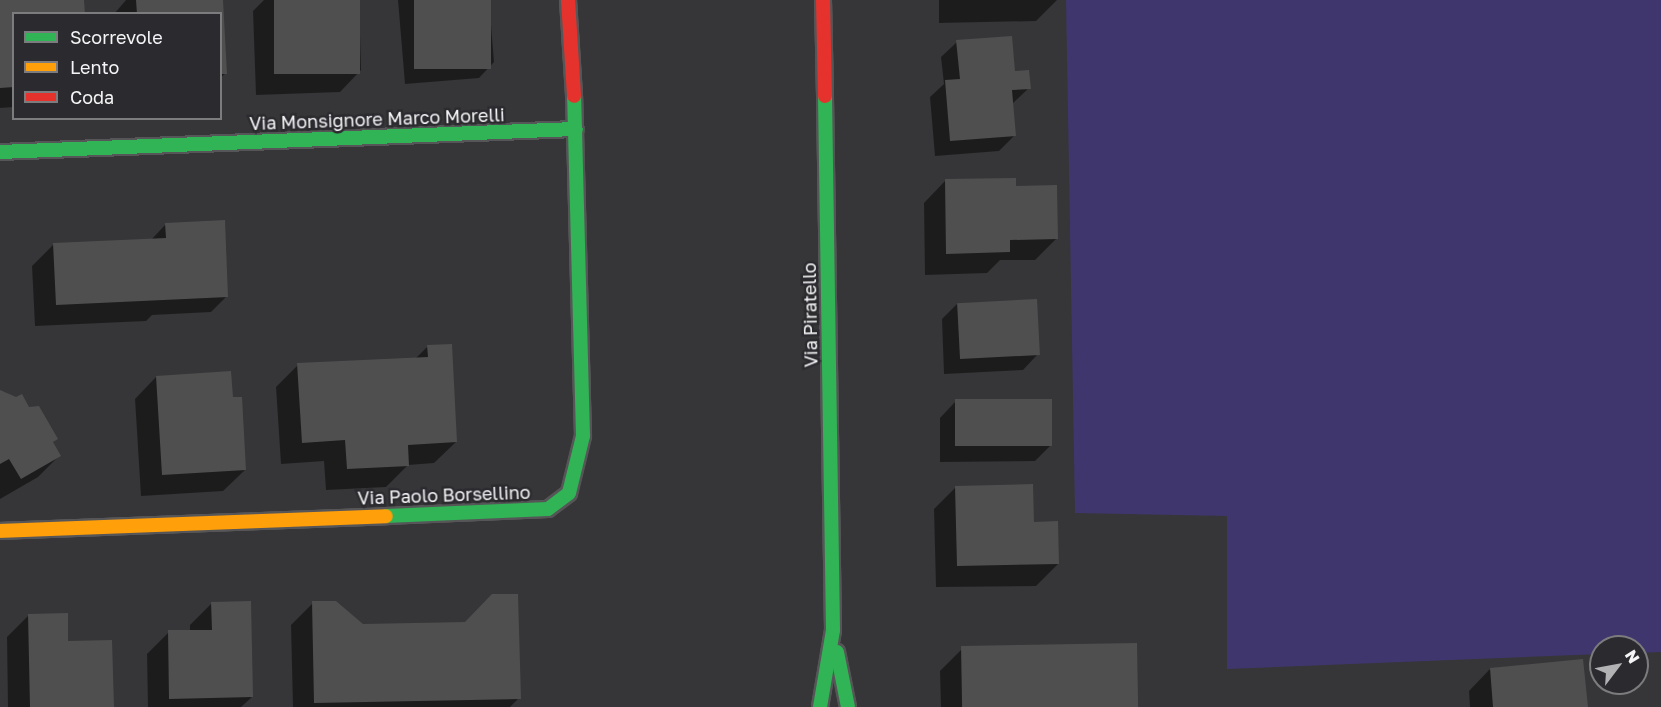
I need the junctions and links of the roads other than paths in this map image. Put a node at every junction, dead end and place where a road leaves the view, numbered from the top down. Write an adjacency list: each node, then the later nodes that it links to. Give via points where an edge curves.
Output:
1 (568, 0): 3 (street, Via Paolo Borsellino)
2 (824, 0): 6 (street, Via Piratello)
3 (576, 129): 4 (street, Via Monsignore Marco Morelli); 5 (street, Via Paolo Borsellino, via 583,436 569,493 548,509)
4 (0, 152)
5 (0, 531)
6 (833, 630): 7 (street, Via Piratello); 8 (street, Via Piratello)
7 (820, 707)
8 (848, 707)

